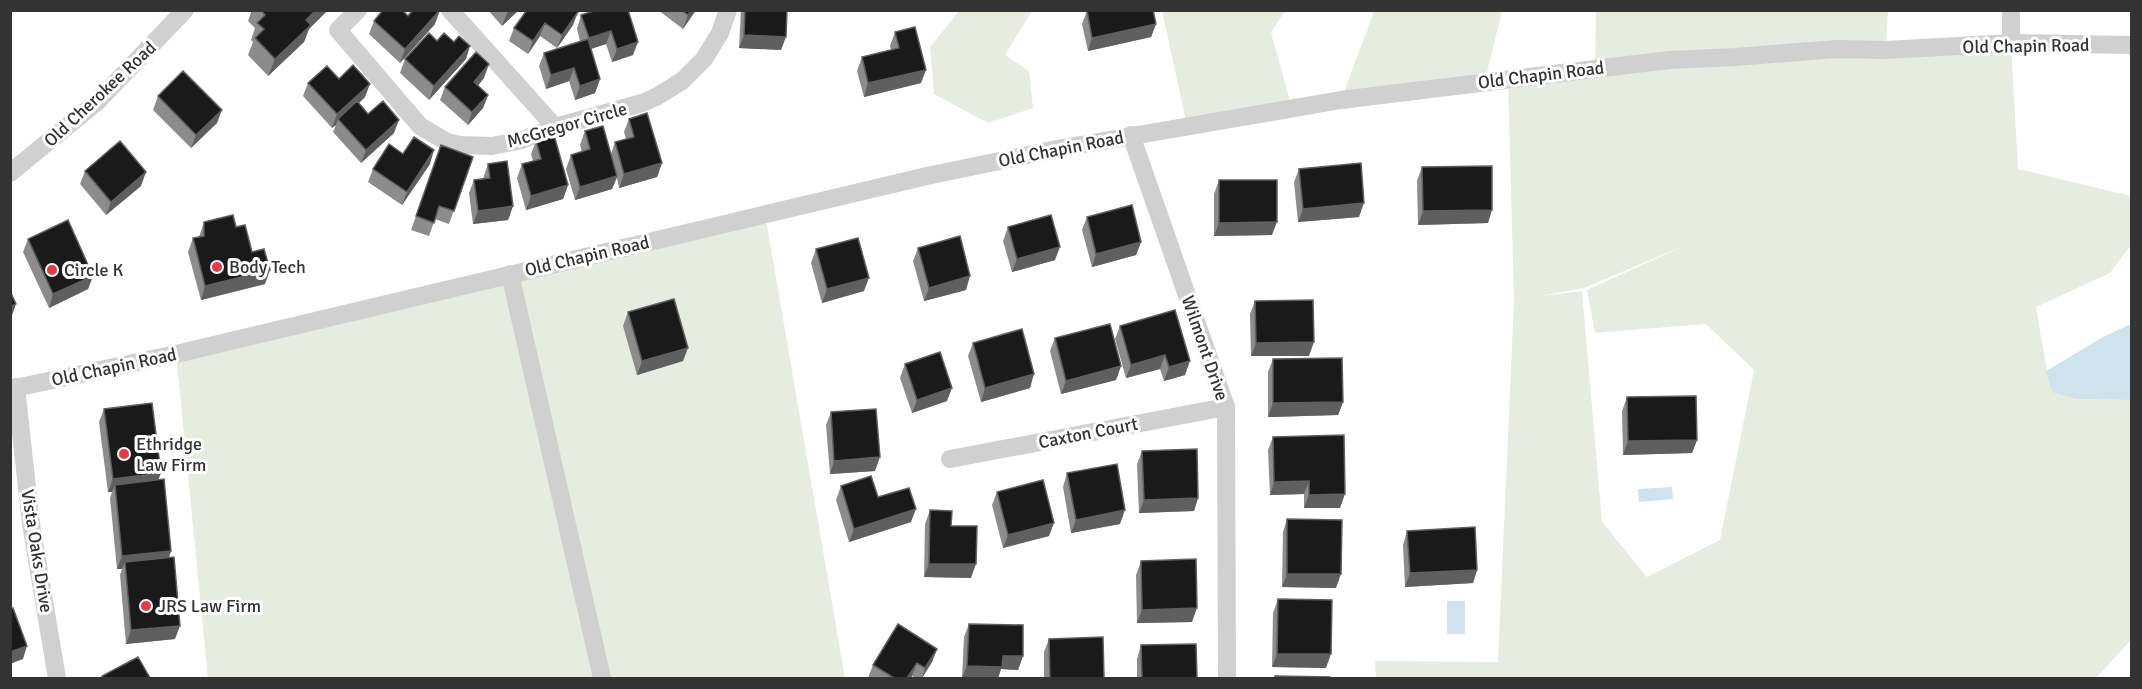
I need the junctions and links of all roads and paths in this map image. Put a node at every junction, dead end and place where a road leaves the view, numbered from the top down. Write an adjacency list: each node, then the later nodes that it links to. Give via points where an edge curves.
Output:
1 (185, 10): 10 (street, Old Cherokee Road, via 98,101)
2 (358, 10): 8 (street, McGregor Circle, via 338,30 420,126 447,142 492,146)
3 (450, 10): 8 (street)
4 (728, 10): 8 (street, McGregor Circle, via 704,59 682,81 642,103)
5 (2011, 10): 6 (street)
6 (2011, 44): 7 (street, Old Chapin Road); 9 (street, Old Chapin Road, via 1837,49 1669,60 1341,100)
7 (2132, 45)
8 (555, 127)
9 (1131, 135): 11 (street, Old Chapin Road, via 927,176); 13 (street, Wilmont Drive)
10 (10, 173)
11 (510, 274): 12 (street, Old Chapin Road, via 176,354); 16 (street)
12 (13, 388): 15 (street, Vista Oaks Drive)
13 (1226, 407): 14 (street, Caxton Court); 17 (street, Wilmont Drive)
14 (950, 459)
15 (57, 678)
16 (602, 678)
17 (1227, 678)

